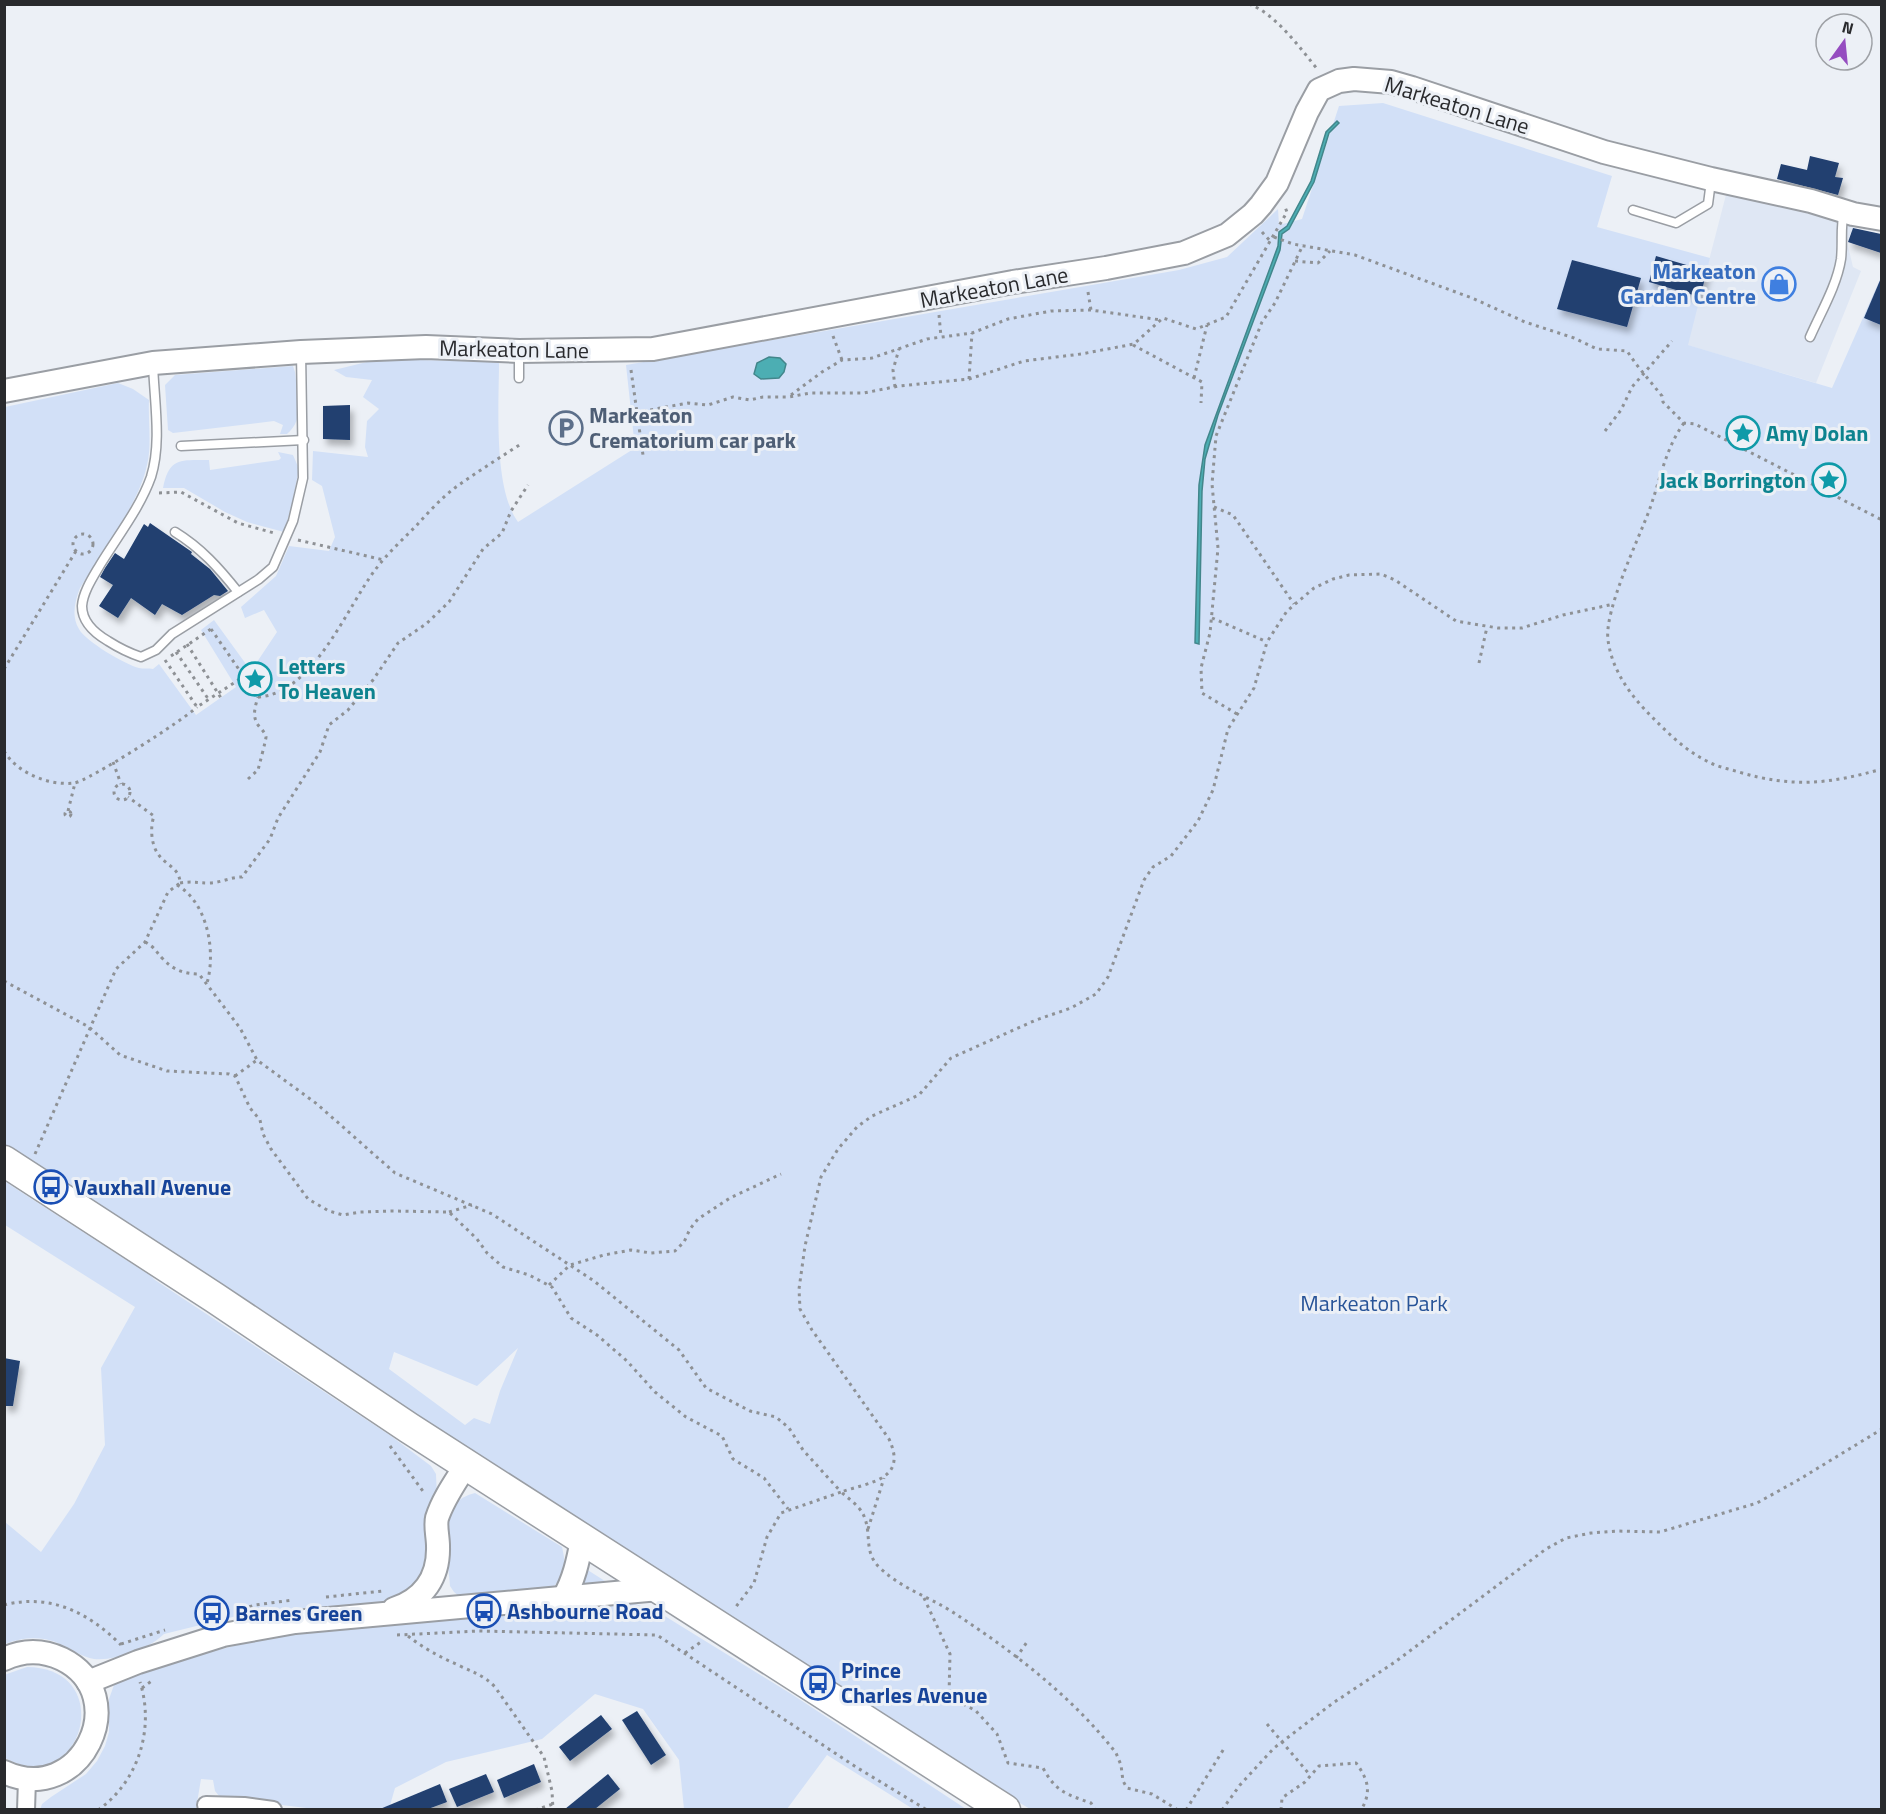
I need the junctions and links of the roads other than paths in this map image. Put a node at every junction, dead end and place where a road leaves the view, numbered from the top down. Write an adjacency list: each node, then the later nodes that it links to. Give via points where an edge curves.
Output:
1 (1712, 179): 2 (lane, via 1708,204 1676,223); 3 (street, Markeaton Lane); 7 (street, Markeaton Lane, via 1604,152 1391,82 1354,79 1328,84 1314,98 1284,169 1253,214 1214,241 1173,255 653,349)
2 (1633, 210)
3 (1844, 211): 4 (street, Markeaton Lane); 5 (lane, via 1837,273)
4 (1881, 219)
5 (1810, 337)
6 (301, 351): 7 (street, Markeaton Lane, via 426,347); 8 (street, Markeaton Lane); 11 (lane)
7 (519, 351): 9 (lane)
8 (153, 363): 10 (street, Markeaton Lane); 14 (lane, via 157,456 145,493 84,597 84,617 100,637 141,657)
9 (519, 378)
10 (4, 391)
11 (304, 440): 12 (lane); 14 (lane, via 303,478 292,521 273,567)
12 (181, 446)
13 (175, 532): 14 (lane, via 211,559)
14 (238, 592)
15 (19, 1160): 16 (highway)
16 (466, 1465): 17 (highway); 20 (street, via 436,1520 438,1557 429,1585 414,1600)
17 (582, 1540): 18 (highway); 19 (street, via 574,1577)
18 (659, 1589): 19 (street); 28 (highway)
19 (562, 1599): 20 (street)
20 (376, 1614): 22 (street, via 295,1622 223,1635)
21 (4, 1659): 22 (street, via 41,1652 68,1662)
22 (88, 1682): 24 (street, via 97,1709 95,1730 87,1749 62,1772)
23 (4, 1772): 24 (street)
24 (27, 1779): 26 (street)
25 (206, 1805): 27 (street)
26 (26, 1809)
27 (273, 1809)
28 (1005, 1809)

